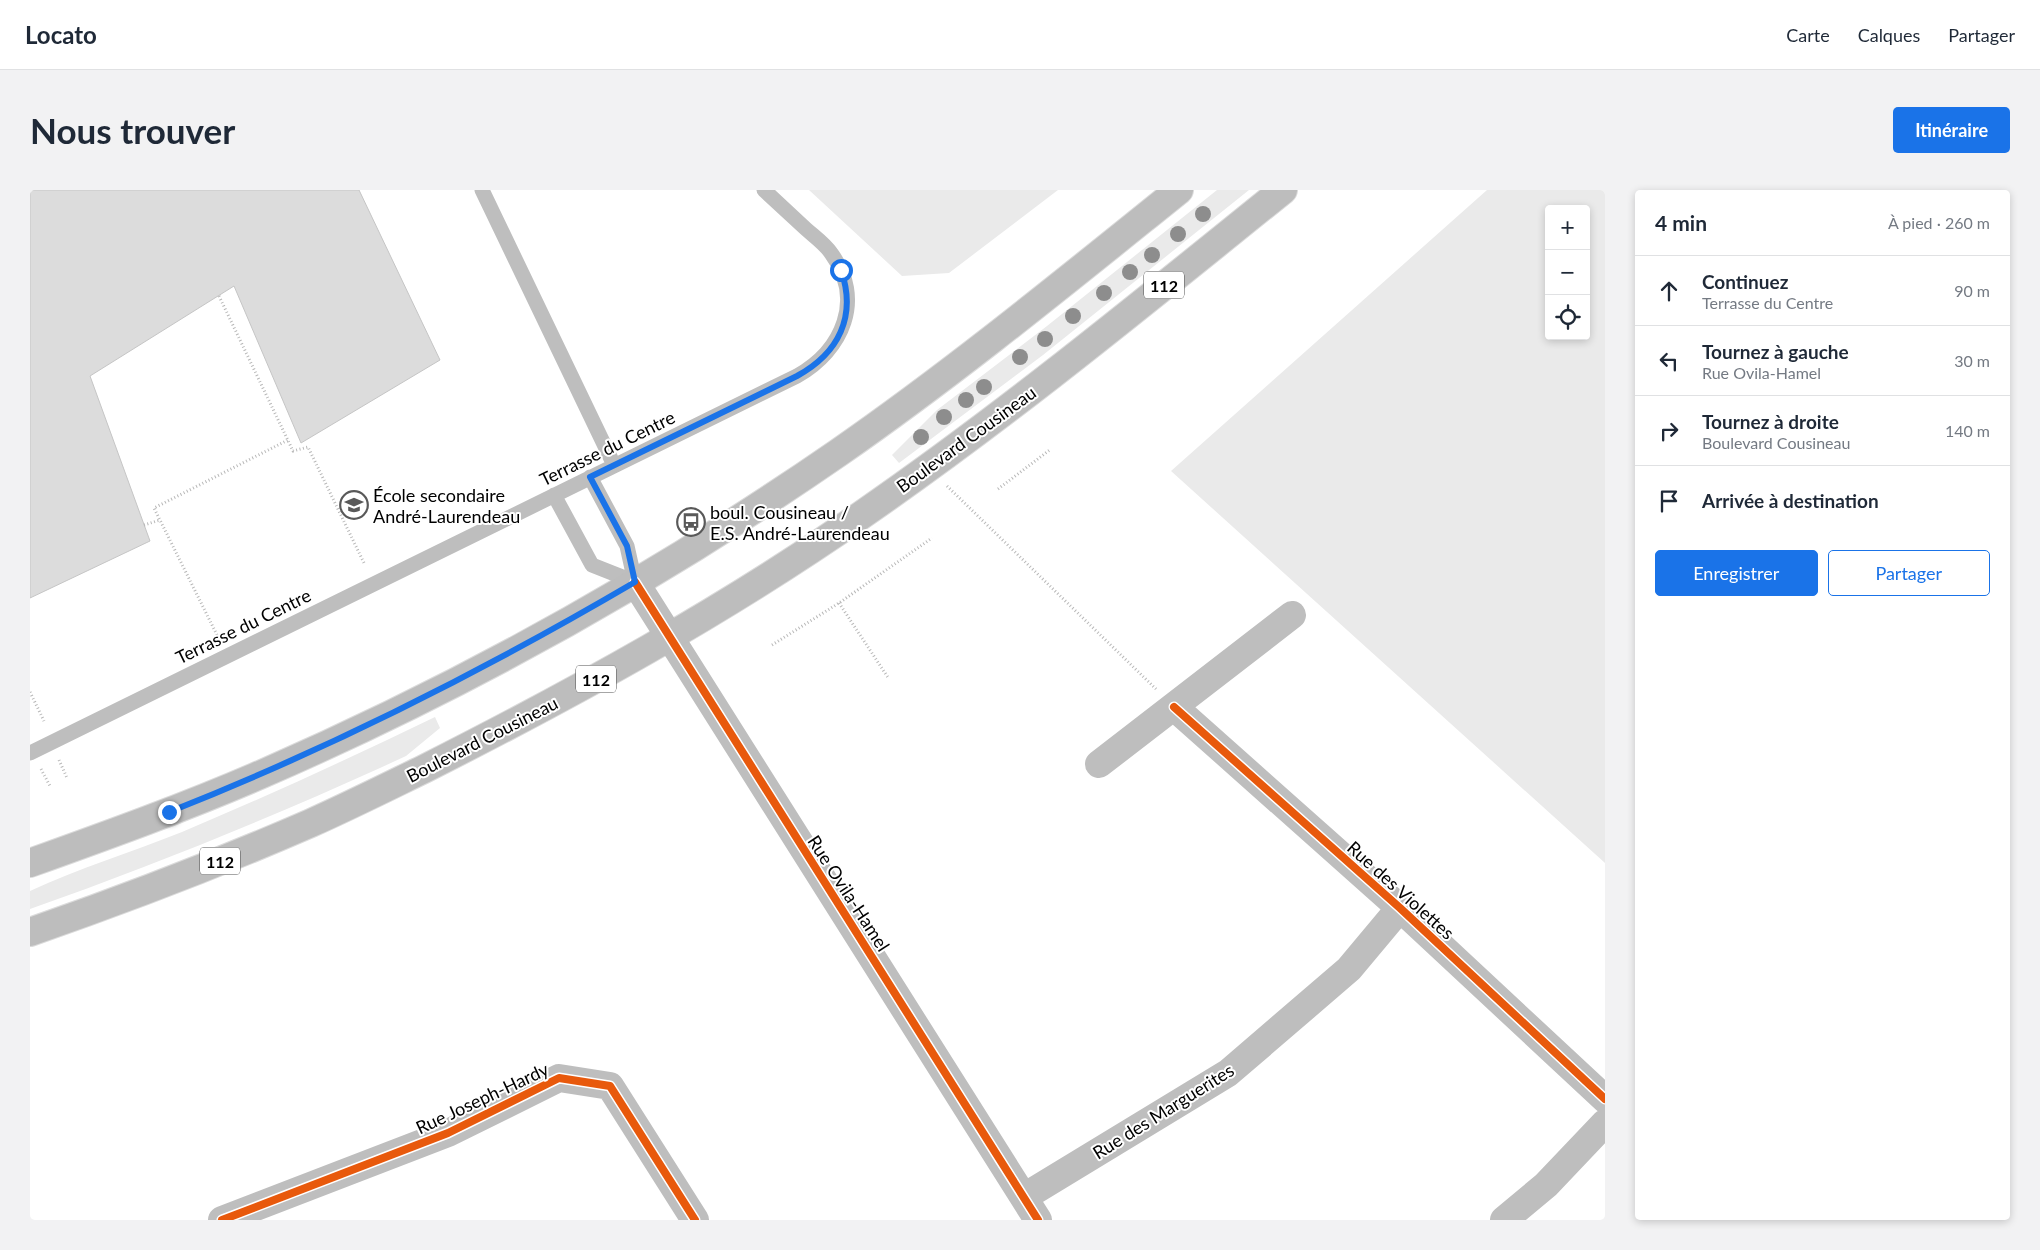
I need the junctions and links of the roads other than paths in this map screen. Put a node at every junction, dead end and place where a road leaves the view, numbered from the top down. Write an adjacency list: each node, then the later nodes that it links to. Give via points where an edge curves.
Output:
1 (482, 190): 5 (lane)
2 (764, 190): 5 (lane, Terrasse du Centre, via 836,260 847,292 846,314 839,336 826,355 809,369)
3 (1179, 190): 8 (main road, via 1008,327 876,426 718,532)
4 (1283, 190): 10 (main road, Boulevard Cousineau / 112, via 1045,381 899,489 824,541)
5 (614, 465): 6 (lane, Terrasse du Centre)
6 (590, 477): 7 (lane, Terrasse du Centre); 8 (lane, Rue Ovila-Hamel, via 627,546)
7 (554, 495): 8 (lane, via 592,565); 12 (lane, Terrasse du Centre)
8 (635, 582): 10 (street, Rue Ovila-Hamel); 14 (main road, via 506,655 338,740 211,795)
9 (1292, 615): 11 (street)
10 (670, 638): 16 (main road, Boulevard Cousineau / 112, via 521,720 312,822 153,888); 19 (street, Rue Ovila-Hamel)
11 (1174, 707): 13 (street); 15 (street, Rue des Violettes)
12 (30, 753)
13 (1098, 764)
14 (30, 863)
15 (1400, 908): 17 (street, Rue des Violettes); 19 (street, Rue des Marguerites, via 1349,969 1228,1073)
16 (30, 932)
17 (1605, 1099)
18 (1605, 1123): 23 (street, via 1546,1184)
19 (1024, 1197): 22 (street, Rue Ovila-Hamel)
20 (222, 1220): 21 (street, Rue Joseph-Hardy, via 448,1133 559,1078 610,1086)
21 (695, 1220)
22 (1038, 1220)
23 (1504, 1220)

